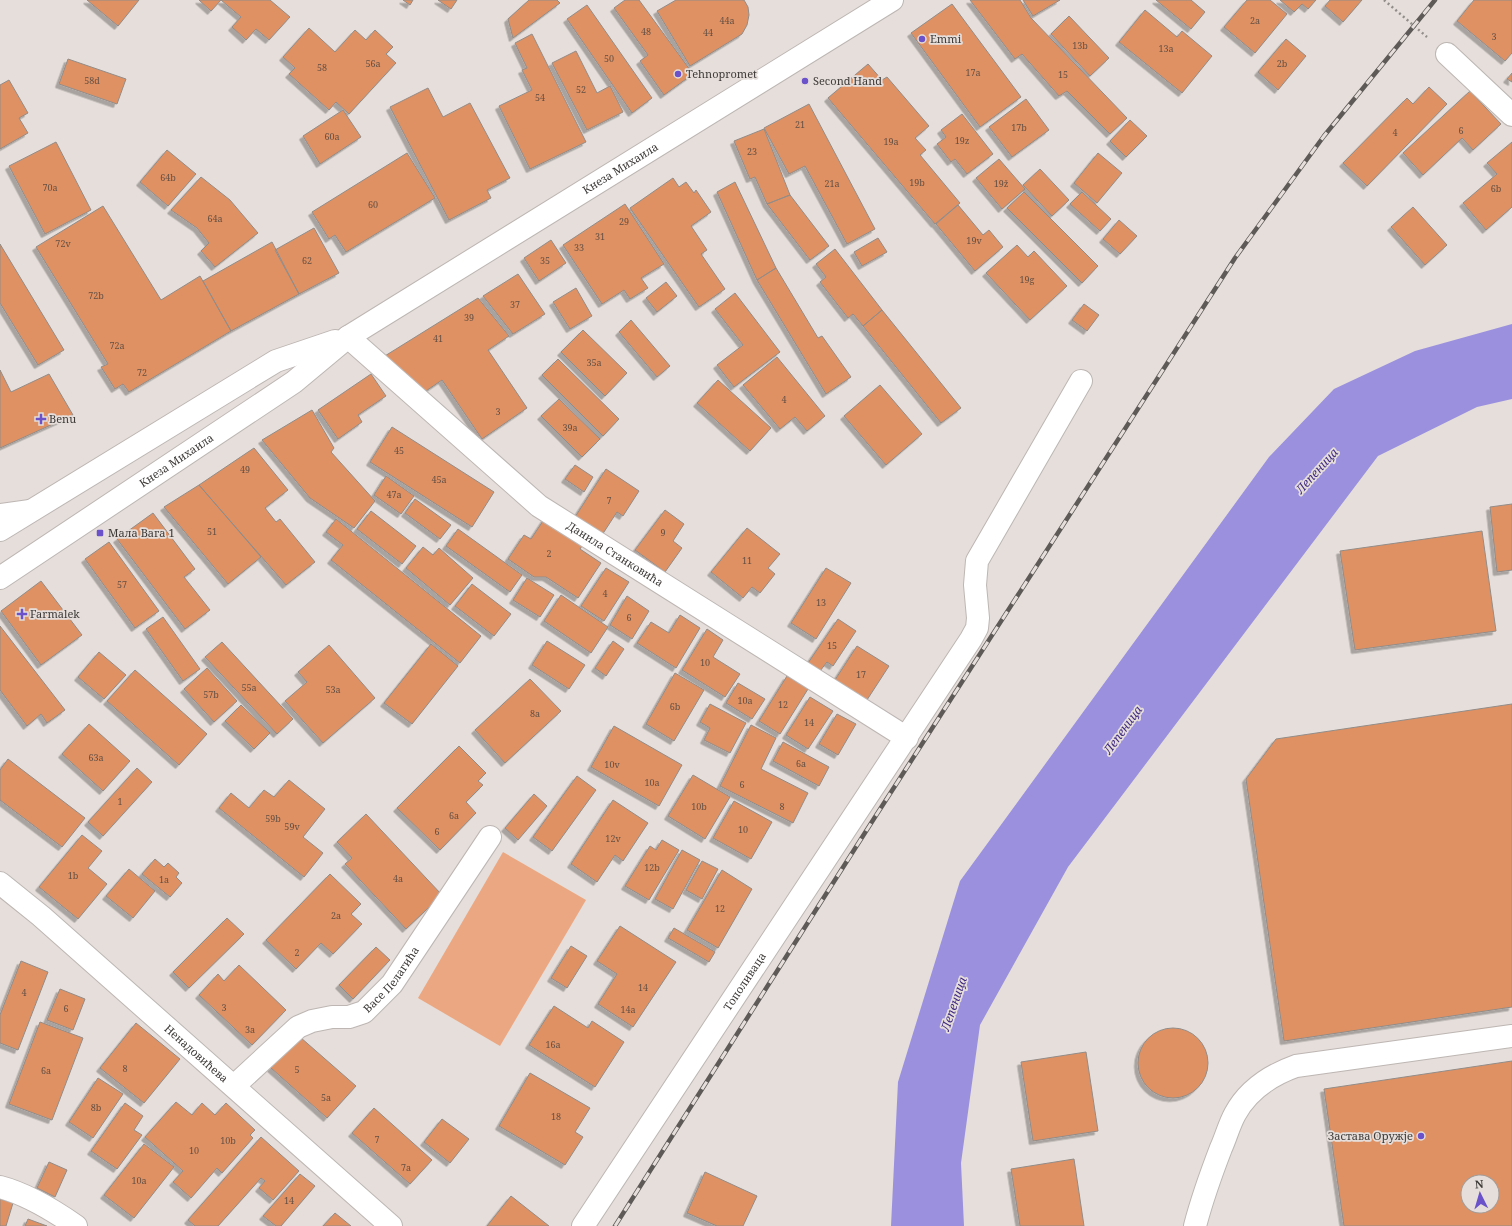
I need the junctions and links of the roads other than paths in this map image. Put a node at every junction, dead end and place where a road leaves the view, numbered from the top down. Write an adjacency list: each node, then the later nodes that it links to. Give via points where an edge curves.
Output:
1 (888, 1): 4 (street, Кнеза Михаила)
2 (1447, 54): 3 (street)
3 (1512, 116)
4 (348, 337): 6 (street, Кнеза Михаила, via 276,361); 9 (street, Кнеза Михаила, via 294,382); 10 (street, Данила Станковића, via 539,506)
5 (1081, 381): 10 (street, Тополиваца, via 977,561 977,628)
6 (30, 511): 7 (street); 8 (street, Кнеза Михаила)
7 (0, 515)
8 (0, 530)
9 (0, 578)
10 (907, 738): 18 (street, Тополиваца)
11 (490, 836): 14 (street, Васе Пелагића, via 392,984 364,1012 349,1017 319,1019 298,1027)
12 (0, 883): 14 (street, Ненадовићева)
13 (1512, 1036): 19 (street, via 1296,1066 1279,1072 1261,1084 1235,1114 1206,1184)
14 (234, 1086): 17 (street, Ненадовићева)
15 (0, 1187): 16 (street, via 16,1191)
16 (76, 1226)
17 (391, 1226)
18 (583, 1226)
19 (1195, 1226)

